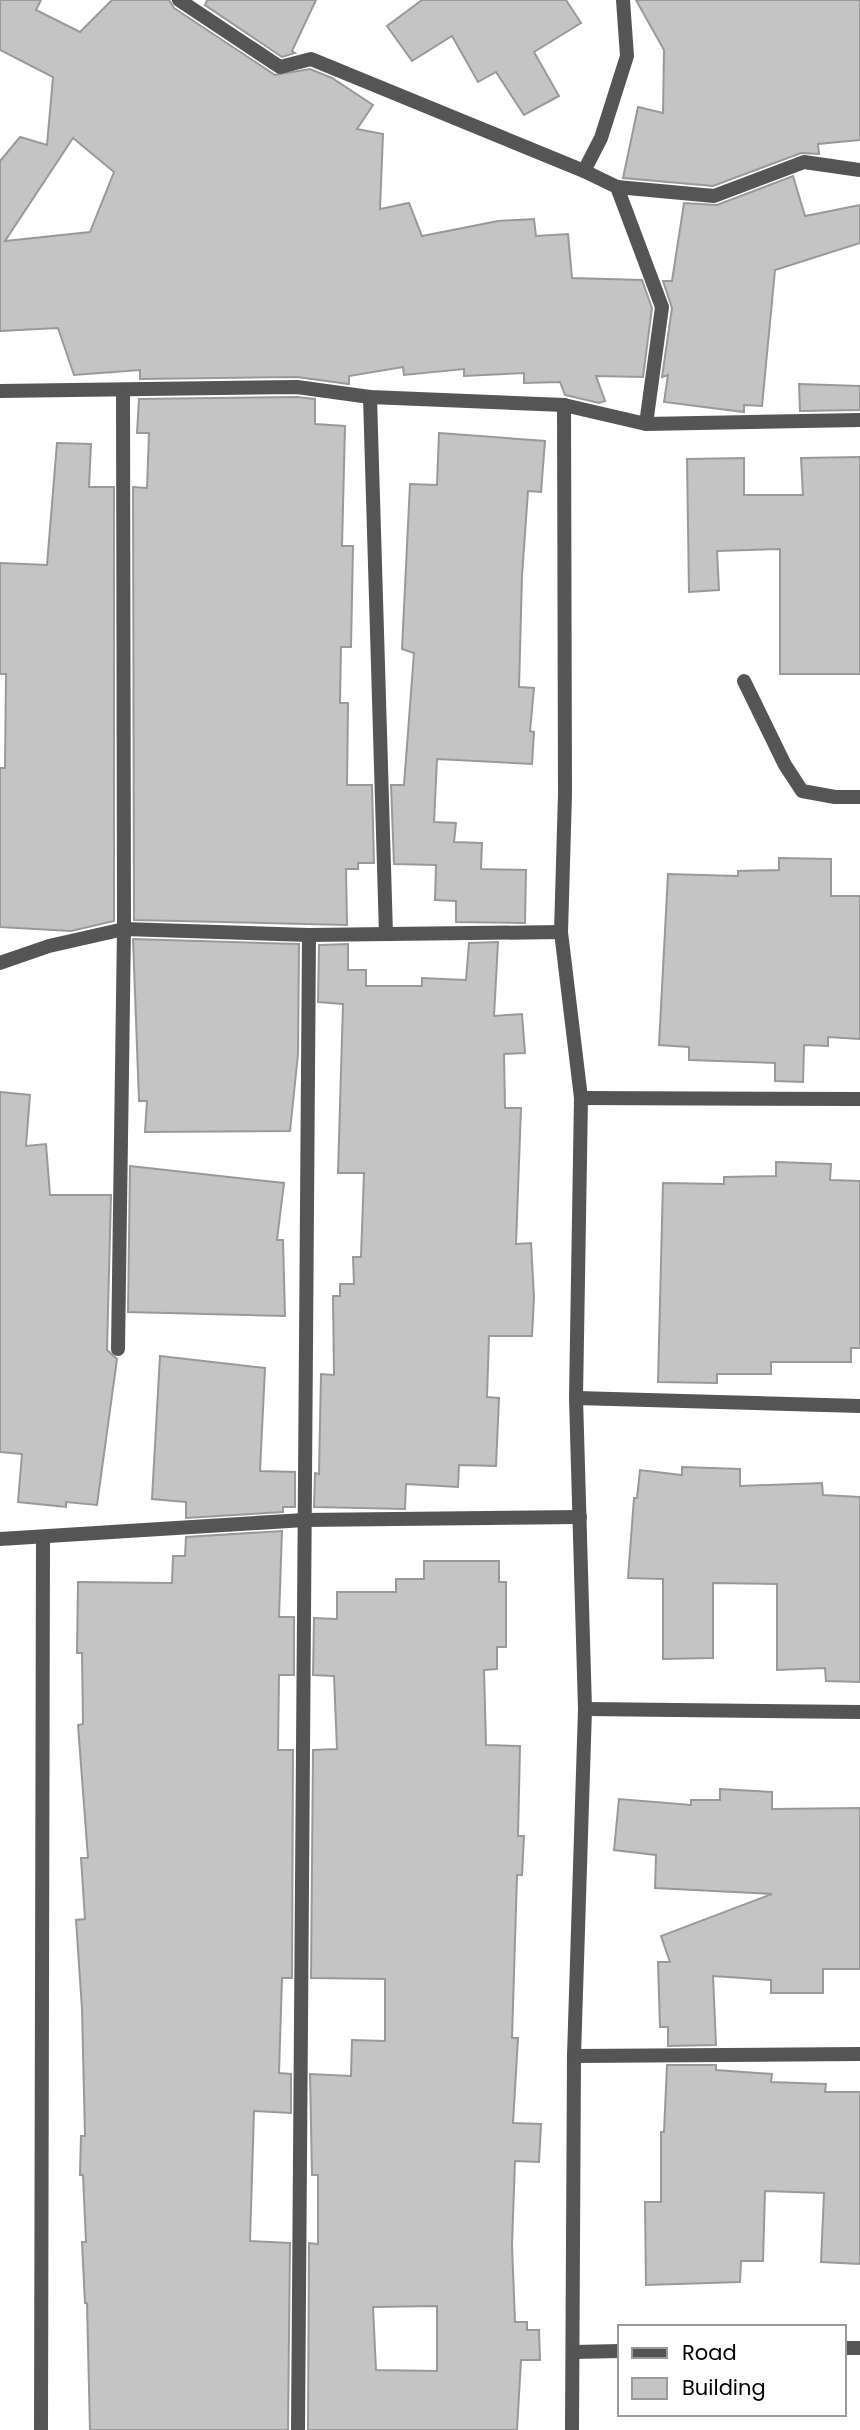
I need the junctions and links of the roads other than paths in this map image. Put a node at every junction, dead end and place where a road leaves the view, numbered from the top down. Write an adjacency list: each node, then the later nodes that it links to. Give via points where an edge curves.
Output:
1 (179, 0): 4 (street, via 280,67 311,59)
2 (623, 0): 4 (street, via 627,56 601,138)
3 (860, 170): 5 (street, via 804,162 714,196)
4 (583, 171): 5 (street)
5 (617, 187): 11 (street, via 662,307)
6 (0, 391): 7 (street)
7 (123, 391): 8 (street, via 297,387); 14 (street)
8 (370, 397): 9 (street); 16 (street)
9 (564, 405): 11 (street); 15 (street)
10 (860, 420): 11 (street)
11 (646, 425)
12 (744, 681): 13 (street, via 802,791)
13 (860, 797)
14 (124, 929): 17 (street); 18 (street); 21 (street)
15 (561, 932): 16 (street); 19 (street)
16 (386, 934): 17 (street)
17 (309, 935): 25 (street)
18 (0, 963)
19 (581, 1098): 20 (street); 22 (street)
20 (860, 1099)
21 (118, 1349)
22 (576, 1398): 23 (street); 24 (street)
23 (860, 1406)
24 (580, 1517): 25 (street); 28 (street)
25 (304, 1520): 26 (street); 35 (street)
26 (43, 1537): 27 (street); 34 (street)
27 (0, 1539)
28 (585, 1709): 29 (street); 31 (street)
29 (860, 1712)
30 (860, 2054): 31 (street)
31 (574, 2056): 33 (street)
32 (618, 2351): 33 (street)
33 (574, 2352): 36 (street)
34 (41, 2430)
35 (298, 2430)
36 (572, 2430)

